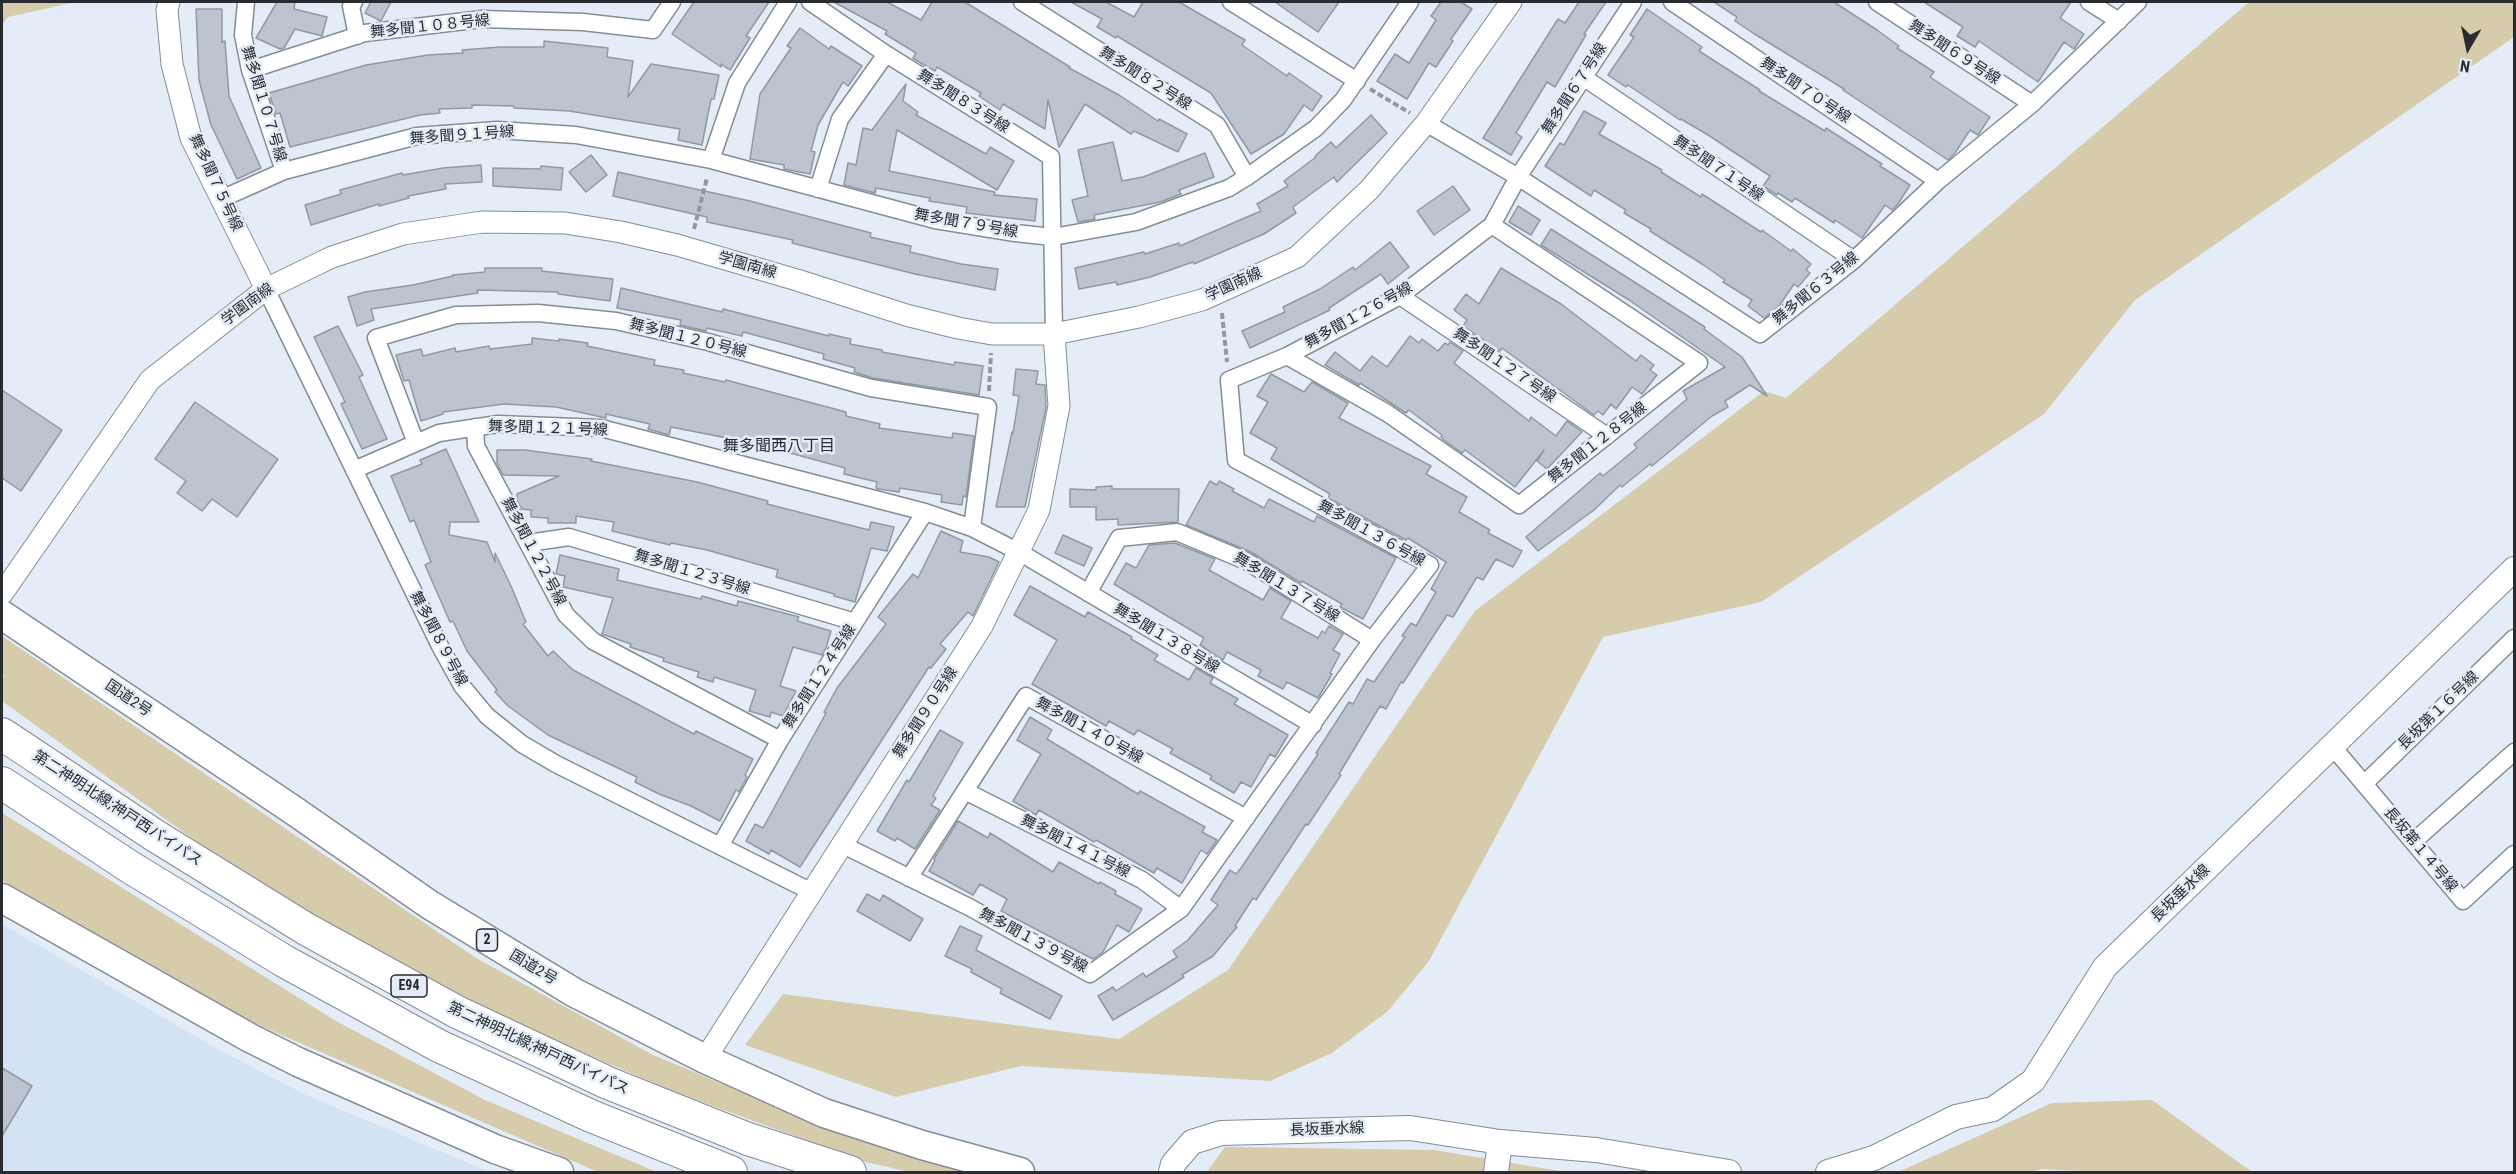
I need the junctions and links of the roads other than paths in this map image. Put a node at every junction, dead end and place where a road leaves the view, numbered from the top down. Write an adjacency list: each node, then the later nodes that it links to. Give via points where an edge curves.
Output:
1 (169, 2): 30 (street, 舞多聞７５号線, via 172,64 191,138)
2 (246, 2): 19 (street, 舞多聞１０７号線, via 243,35)
3 (354, 2): 17 (street, via 351,6)
4 (672, 2): 17 (street, 舞多聞１０８号線, via 653,30 583,22 482,19)
5 (788, 2): 24 (street, via 736,82)
6 (810, 2): 18 (street, 舞多聞８３号線)
7 (1022, 2): 26 (street, 舞多聞８２号線, via 1217,125)
8 (1231, 2): 21 (street)
9 (1410, 2): 21 (street, 舞多聞７９号線)
10 (1511, 2): 23 (street, 学園南線)
11 (1633, 2): 20 (street, 舞多聞６７号線)
12 (1672, 2): 28 (street, 舞多聞７０号線)
13 (1877, 2): 22 (street, 舞多聞６９号線)
14 (2088, 2): 16 (street)
15 (2138, 2): 16 (street, 舞多聞６３号線)
16 (2119, 21): 22 (street, 舞多聞６３号線)
17 (357, 36): 19 (street, 舞多聞１０８号線)
18 (886, 54): 29 (street, via 840,119); 32 (street, 舞多聞８３号線, via 1051,157)
19 (250, 70): 25 (street, 舞多聞１０７号線)
20 (1583, 77): 27 (street, 舞多聞６７号線); 33 (street, 舞多聞７１号線)
21 (1358, 81): 26 (street, 舞多聞７９号線, via 1316,128)
22 (2032, 104): 28 (street, 舞多聞６３号線)
23 (1426, 123): 27 (street, 舞多聞６３号線); 36 (street, 学園南線, via 1369,190 1297,256 1202,300)
24 (711, 160): 25 (street, 舞多聞９１号線, via 576,135 497,130 417,136); 29 (street, 舞多聞７９号線)
25 (284, 171): 30 (street, 舞多聞９１号線)
26 (1247, 177): 32 (street, 舞多聞７９号線, via 1228,188 1136,222)
27 (1518, 177): 31 (street, 舞多聞１２６号線); 33 (street, 舞多聞６３号線, via 1760,334)
28 (1938, 181): 33 (street, 舞多聞６３号線)
29 (818, 189): 32 (street, 舞多聞７９号線, via 935,220)
30 (221, 199): 34 (street, 舞多聞７５号線)
31 (1492, 225): 35 (street, 舞多聞１２６号線); 40 (street, 舞多聞１２８号線, via 1699,363)
32 (1053, 237): 36 (street)
33 (1854, 260)
34 (266, 289): 36 (street, 学園南線, via 332,257 403,234 482,222 565,223 690,249 958,328); 42 (street, 舞多聞８９号線); 49 (street, 学園南線, via 150,380)
35 (1400, 296): 37 (street, 舞多聞１２６号線); 40 (street, 舞多聞１２７号線)
36 (1054, 334): 46 (street, 舞多聞９０号線, via 1059,406 1039,510)
37 (1287, 356): 38 (street, 舞多聞１２６号線); 40 (street, 舞多聞１２８号線, via 1387,413 1519,505)
38 (1229, 380): 53 (street, 舞多聞１３６号線, via 1236,460 1430,565)
39 (475, 427): 41 (street, 舞多聞１２１号線, via 439,433); 43 (street, 舞多聞１２１号線, via 498,424 601,428); 45 (street, 舞多聞１２２号線, via 476,446)
40 (1607, 436)
41 (416, 443): 42 (street, 舞多聞１２１号線); 44 (street, 舞多聞１２０号線, via 376,338 456,315 538,313 616,321 708,342 871,388 988,406)
42 (354, 470): 67 (street, 舞多聞８９号線, via 440,646 462,686 487,716 556,764)
43 (925, 512): 44 (street, 舞多聞１２１号線); 51 (street, 舞多聞１２４号線)
44 (972, 528): 46 (street, 舞多聞１２１号線)
45 (528, 543): 51 (street, 舞多聞１２３号線, via 569,537); 57 (street, 舞多聞１２２号線, via 566,615 594,641)
46 (1019, 552): 48 (street, 舞多聞１３８号線); 66 (street, 舞多聞９０号線, via 982,626)
47 (2514, 569): 58 (main road, 長坂垂水線)
48 (1088, 593): 53 (street, 舞多聞１３７号線, via 1119,538 1177,532 1246,561); 55 (street, 舞多聞１３８号線)
49 (2, 594)
50 (2, 615): 73 (highway, 国道2号 / 2, via 430,905 575,993)
51 (855, 622): 57 (street, 舞多聞１２４号線)
52 (2514, 638): 61 (street, 長坂第１６号線)
53 (1372, 640): 55 (street, 舞多聞１３６号線)
54 (2, 724): 64 (highway)
55 (1313, 725): 63 (street, 舞多聞１３６号線)
56 (2, 734): 64 (highway, 第二神明北線;神戸西バイパス / E94)
57 (780, 740): 67 (street, 舞多聞１２４号線)
58 (2332, 746): 61 (street, 長坂第１４号線); 82 (main road, 長坂垂水線, via 2106,968 2033,1081 1993,1109 1956,1117 1874,1158)
59 (2514, 752): 65 (street)
60 (2, 783): 76 (highway, E94, via 274,955 439,1046 591,1116)
61 (2364, 784): 65 (street, 長坂第１４号線)
62 (964, 791): 63 (street, 舞多聞１４０号線, via 1026,696); 69 (street, 舞多聞１４０号線); 72 (street, 舞多聞１４１号線, via 1142,880)
63 (1246, 818): 72 (street, 舞多聞１３９号線)
64 (154, 835): 77 (highway, 第二神明北線;神戸西バイパス / E94, via 306,929 457,1012 608,1083 748,1139)
65 (2413, 842): 68 (street, 長坂第１４号線, via 2463,901)
66 (841, 844): 69 (street, 舞多聞１３９号線); 70 (street, 舞多聞９０号線)
67 (720, 846): 70 (street, 舞多聞８９号線)
68 (2514, 854)
69 (909, 878): 72 (street, 舞多聞１３９号線, via 1090,974)
70 (812, 892): 73 (street, 舞多聞９０号線)
71 (2, 898): 75 (highway, via 298,1062)
72 (1181, 909)
73 (705, 1059): 78 (highway, 国道2号 / 2, via 824,1113)
74 (1500, 1142): 79 (main road, 長坂垂水線, via 1410,1128 1221,1133 1192,1142 1173,1164); 80 (main road); 81 (main road, 長坂垂水線, via 1596,1150)
75 (559, 1173)
76 (731, 1173)
77 (850, 1173)
78 (1020, 1173)
79 (1171, 1173)
80 (1496, 1173)
81 (1729, 1173)
82 (1828, 1173)

